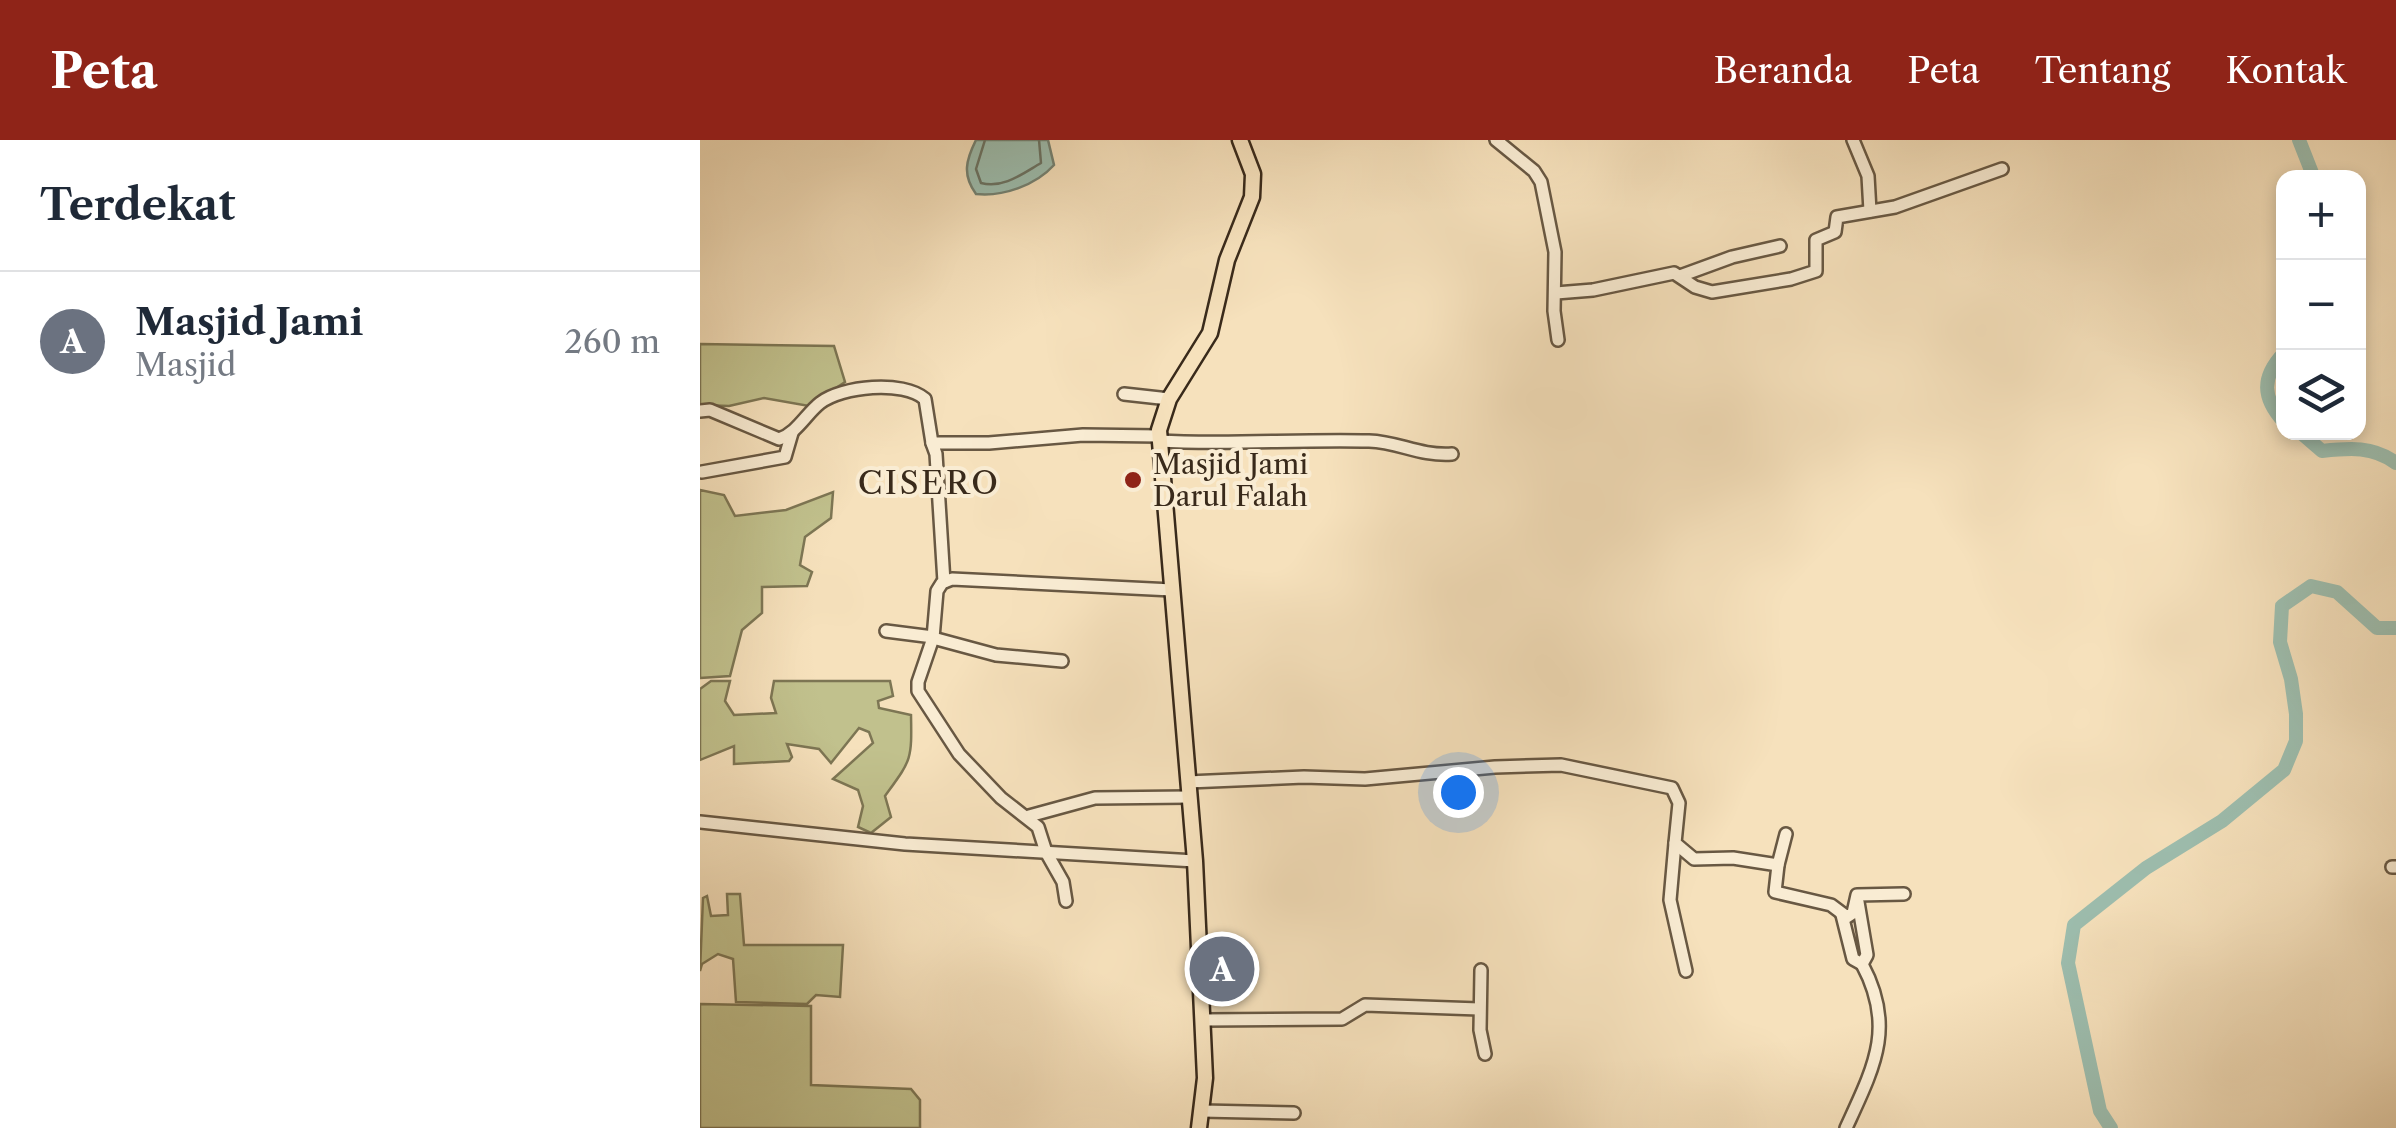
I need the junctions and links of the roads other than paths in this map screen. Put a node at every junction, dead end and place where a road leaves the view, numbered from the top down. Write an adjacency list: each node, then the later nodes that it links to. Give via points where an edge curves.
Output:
1 (1240, 140): 11 (main road, via 1253,174 1252,197 1226,260 1210,333)
2 (1496, 140): 8 (street, via 1541,182)
3 (1853, 140): 5 (street, via 1868,176)
4 (2002, 169): 5 (street)
5 (1870, 212): 7 (street, via 1836,218 1834,232 1816,240 1818,268 1810,273 1712,292)
6 (1780, 246): 7 (street)
7 (1680, 276): 8 (street)
8 (1556, 294): 9 (street)
9 (1558, 340)
10 (1124, 394): 11 (street)
11 (1169, 399): 14 (main road)
12 (700, 411): 13 (street, via 773,438)
13 (793, 432): 15 (street, via 835,395 889,389 925,399); 17 (street, via 786,457)
14 (1159, 438): 15 (street, via 1083,434); 16 (street, via 1210,444 1374,441 1429,456); 19 (main road)
15 (932, 443): 18 (street)
16 (1452, 454)
17 (702, 472)
18 (944, 582): 19 (street); 21 (street, via 937,591)
19 (1172, 590): 23 (main road)
20 (886, 632): 21 (street)
21 (933, 638): 22 (street, via 996,655); 24 (street, via 918,682 921,696 959,754 1001,798)
22 (1062, 661)
23 (1188, 789): 24 (street, via 1094,798); 27 (street, via 1561,765 1672,788 1678,804); 29 (main road)
24 (1029, 816): 28 (street)
25 (700, 822): 28 (street)
26 (1786, 834): 30 (street)
27 (1675, 843): 30 (street, via 1694,860); 37 (street, via 1670,900)
28 (1046, 852): 29 (street); 33 (street)
29 (1194, 861): 39 (main road)
30 (1778, 865): 34 (street, via 1775,892 1834,906)
31 (1904, 894): 32 (street)
32 (1857, 895): 34 (street, via 1852,915); 35 (street, via 1867,955)
33 (1066, 901)
34 (1842, 915): 35 (street, via 1853,960)
35 (1862, 964): 44 (street, via 1882,1020)
36 (1480, 970): 38 (street)
37 (1686, 971)
38 (1479, 1009): 39 (street, via 1365,1004 1342,1019); 40 (street)
39 (1203, 1020): 41 (main road)
40 (1485, 1054)
41 (1202, 1110): 42 (street); 43 (main road)
42 (1294, 1114)
43 (1199, 1128)
44 (1846, 1128)

